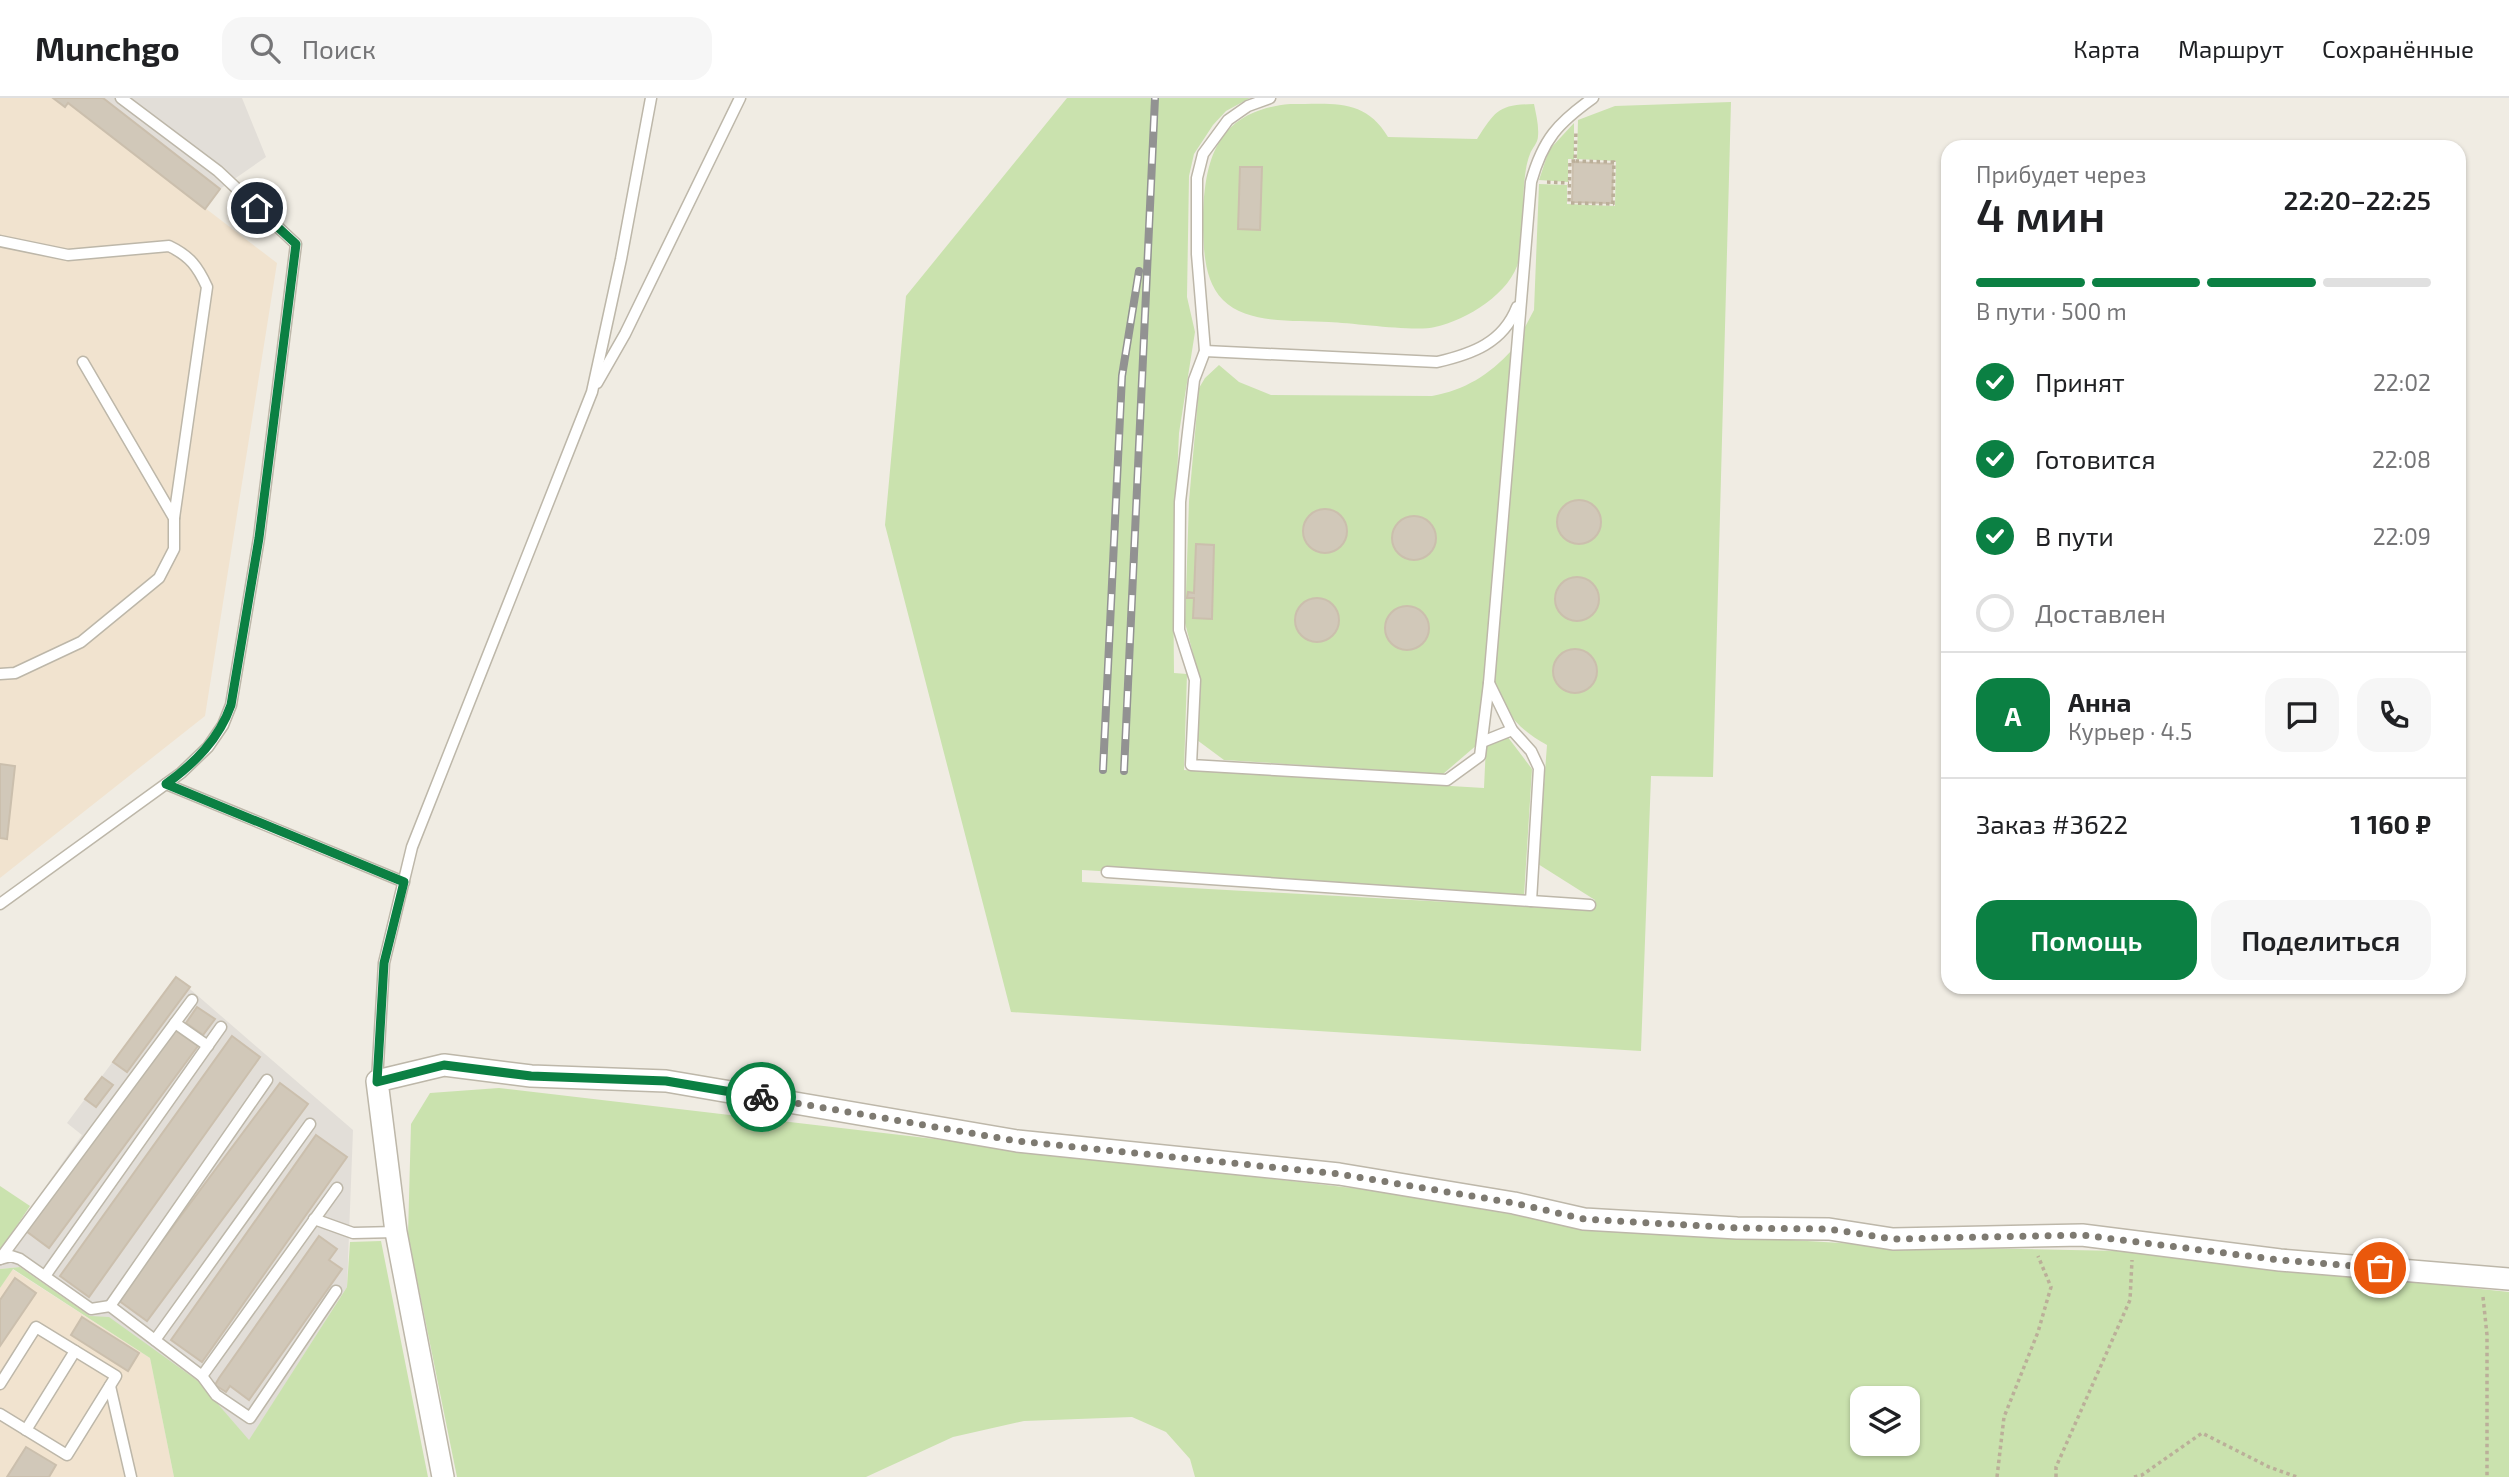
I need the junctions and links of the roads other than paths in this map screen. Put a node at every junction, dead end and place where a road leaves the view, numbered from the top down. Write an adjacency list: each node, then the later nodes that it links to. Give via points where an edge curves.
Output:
1 (121, 98): 16 (lane, via 218,171 296,244 259,538 231,705 208,747)
2 (651, 98): 10 (lane)
3 (740, 98): 10 (lane)
4 (1270, 98): 8 (lane, via 1228,120 1200,163 1196,254)
5 (1593, 98): 7 (lane, via 1564,119 1544,145 1531,182)
6 (0, 241): 11 (lane, via 68,255 169,246 200,270 208,287)
7 (1521, 298): 8 (lane, via 1511,323 1490,344 1437,362); 13 (lane)
8 (1205, 351): 15 (lane, via 1194,380 1180,502 1179,630 1195,681 1191,765 1447,780 1480,756)
9 (83, 362): 11 (lane)
10 (592, 392): 18 (lane, via 417,835)
11 (174, 518): 12 (lane, via 174,549 159,578 81,642 15,673)
12 (0, 674)
13 (1489, 683): 14 (lane); 15 (lane)
14 (1512, 730): 15 (lane); 19 (lane, via 1539,768)
15 (1482, 742)
16 (166, 784): 18 (lane); 20 (lane)
17 (1107, 872): 19 (lane)
18 (404, 882): 27 (lane, via 384,963)
19 (1531, 901): 21 (lane)
20 (0, 904)
21 (1590, 905)
22 (192, 1000): 23 (lane)
23 (175, 1023): 25 (lane); 32 (lane)
24 (221, 1027): 25 (lane)
25 (208, 1046): 33 (lane)
26 (267, 1080): 36 (lane)
27 (377, 1082): 31 (street); 34 (street, via 444,1065 531,1076 666,1081 1017,1141 1339,1174 1584,1219 1829,1229 1893,1239 2082,1235 2280,1260)
28 (310, 1124): 37 (lane)
29 (337, 1188): 30 (lane)
30 (314, 1219): 31 (lane, via 353,1233); 39 (lane)
31 (396, 1232): 45 (street)
32 (0, 1259): 33 (lane, via 20,1259)
33 (45, 1276): 36 (lane, via 91,1309)
34 (2509, 1279)
35 (336, 1291): 39 (lane, via 250,1418 216,1395)
36 (110, 1307): 37 (lane)
37 (155, 1340): 39 (lane)
38 (75, 1351): 40 (lane, via 36,1327); 41 (lane, via 116,1376); 43 (lane)
39 (202, 1376)
40 (0, 1384)
41 (110, 1386): 43 (lane, via 67,1455); 44 (lane)
42 (0, 1414): 43 (lane)
43 (26, 1430)
44 (131, 1477)
45 (443, 1477)

